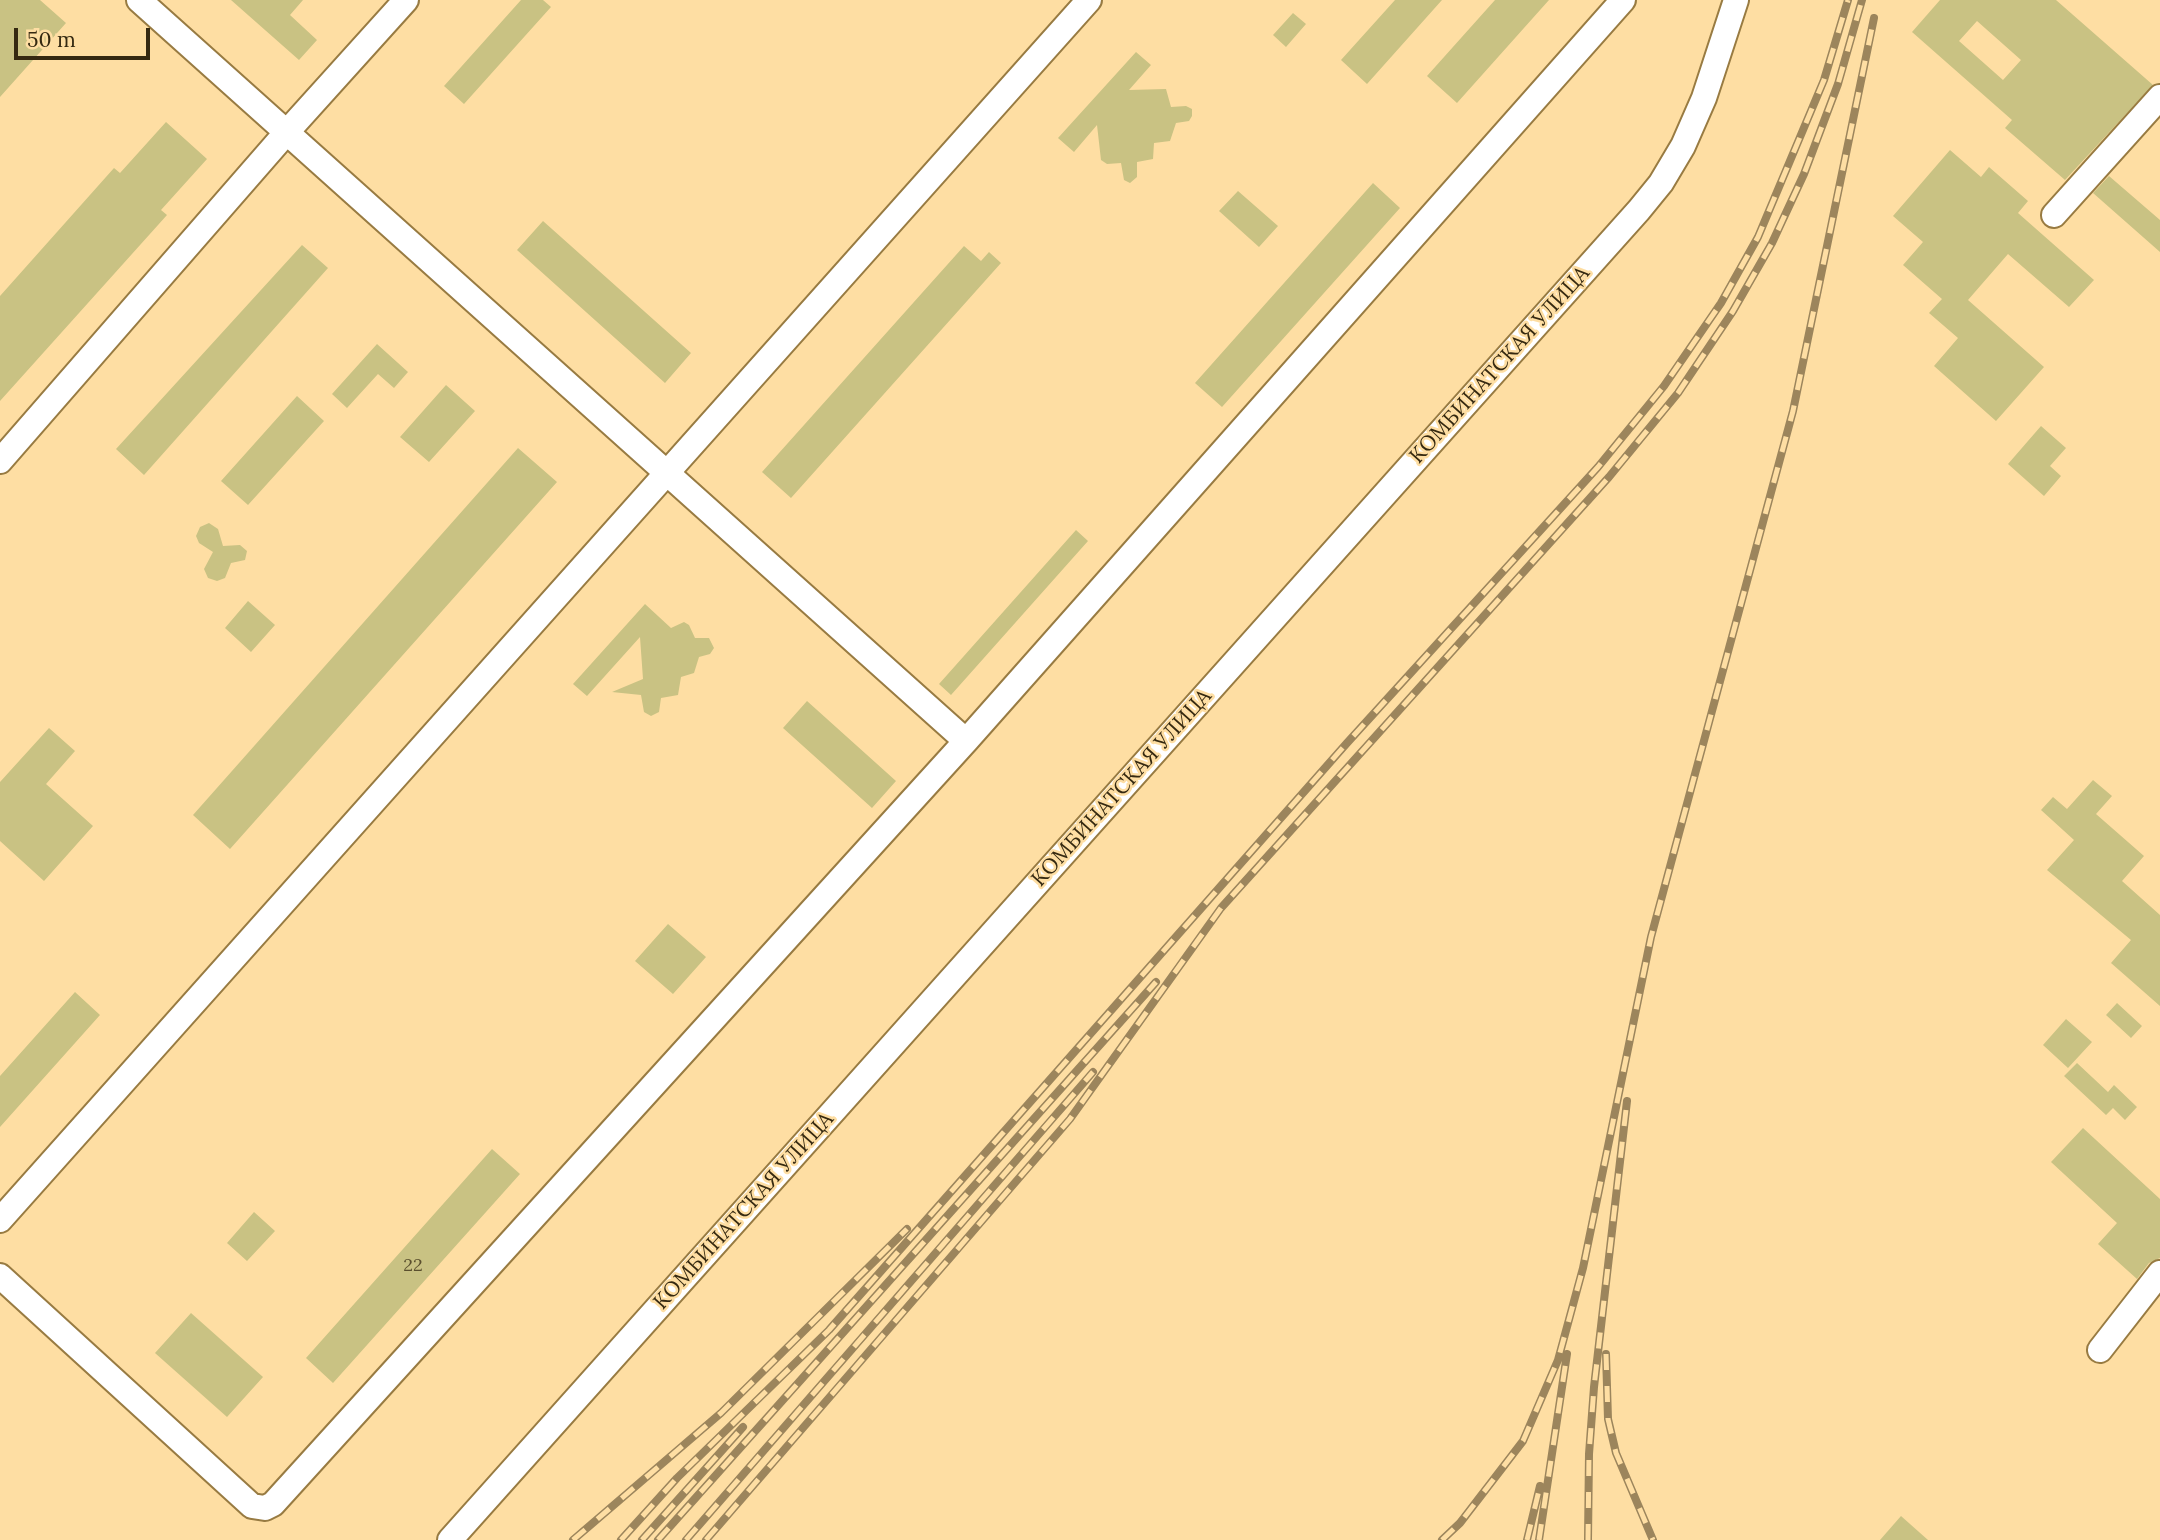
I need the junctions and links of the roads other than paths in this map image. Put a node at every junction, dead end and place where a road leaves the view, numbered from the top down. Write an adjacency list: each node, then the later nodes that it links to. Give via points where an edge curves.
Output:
1 (139, 0): 7 (street)
2 (406, 0): 7 (street)
3 (1089, 0): 10 (street)
4 (1623, 0): 11 (street)
5 (1736, 0): 16 (street, КОМБИНАТСКАЯ УЛИЦА, via 1683,146 1639,210)
6 (2160, 97): 8 (street)
7 (286, 132): 9 (street); 10 (street)
8 (2054, 215)
9 (0, 461)
10 (665, 474): 11 (street); 12 (street)
11 (966, 741): 14 (street, via 273,1504 252,1506)
12 (0, 1220)
13 (2160, 1273): 15 (street)
14 (0, 1276)
15 (2100, 1350)
16 (450, 1540)

